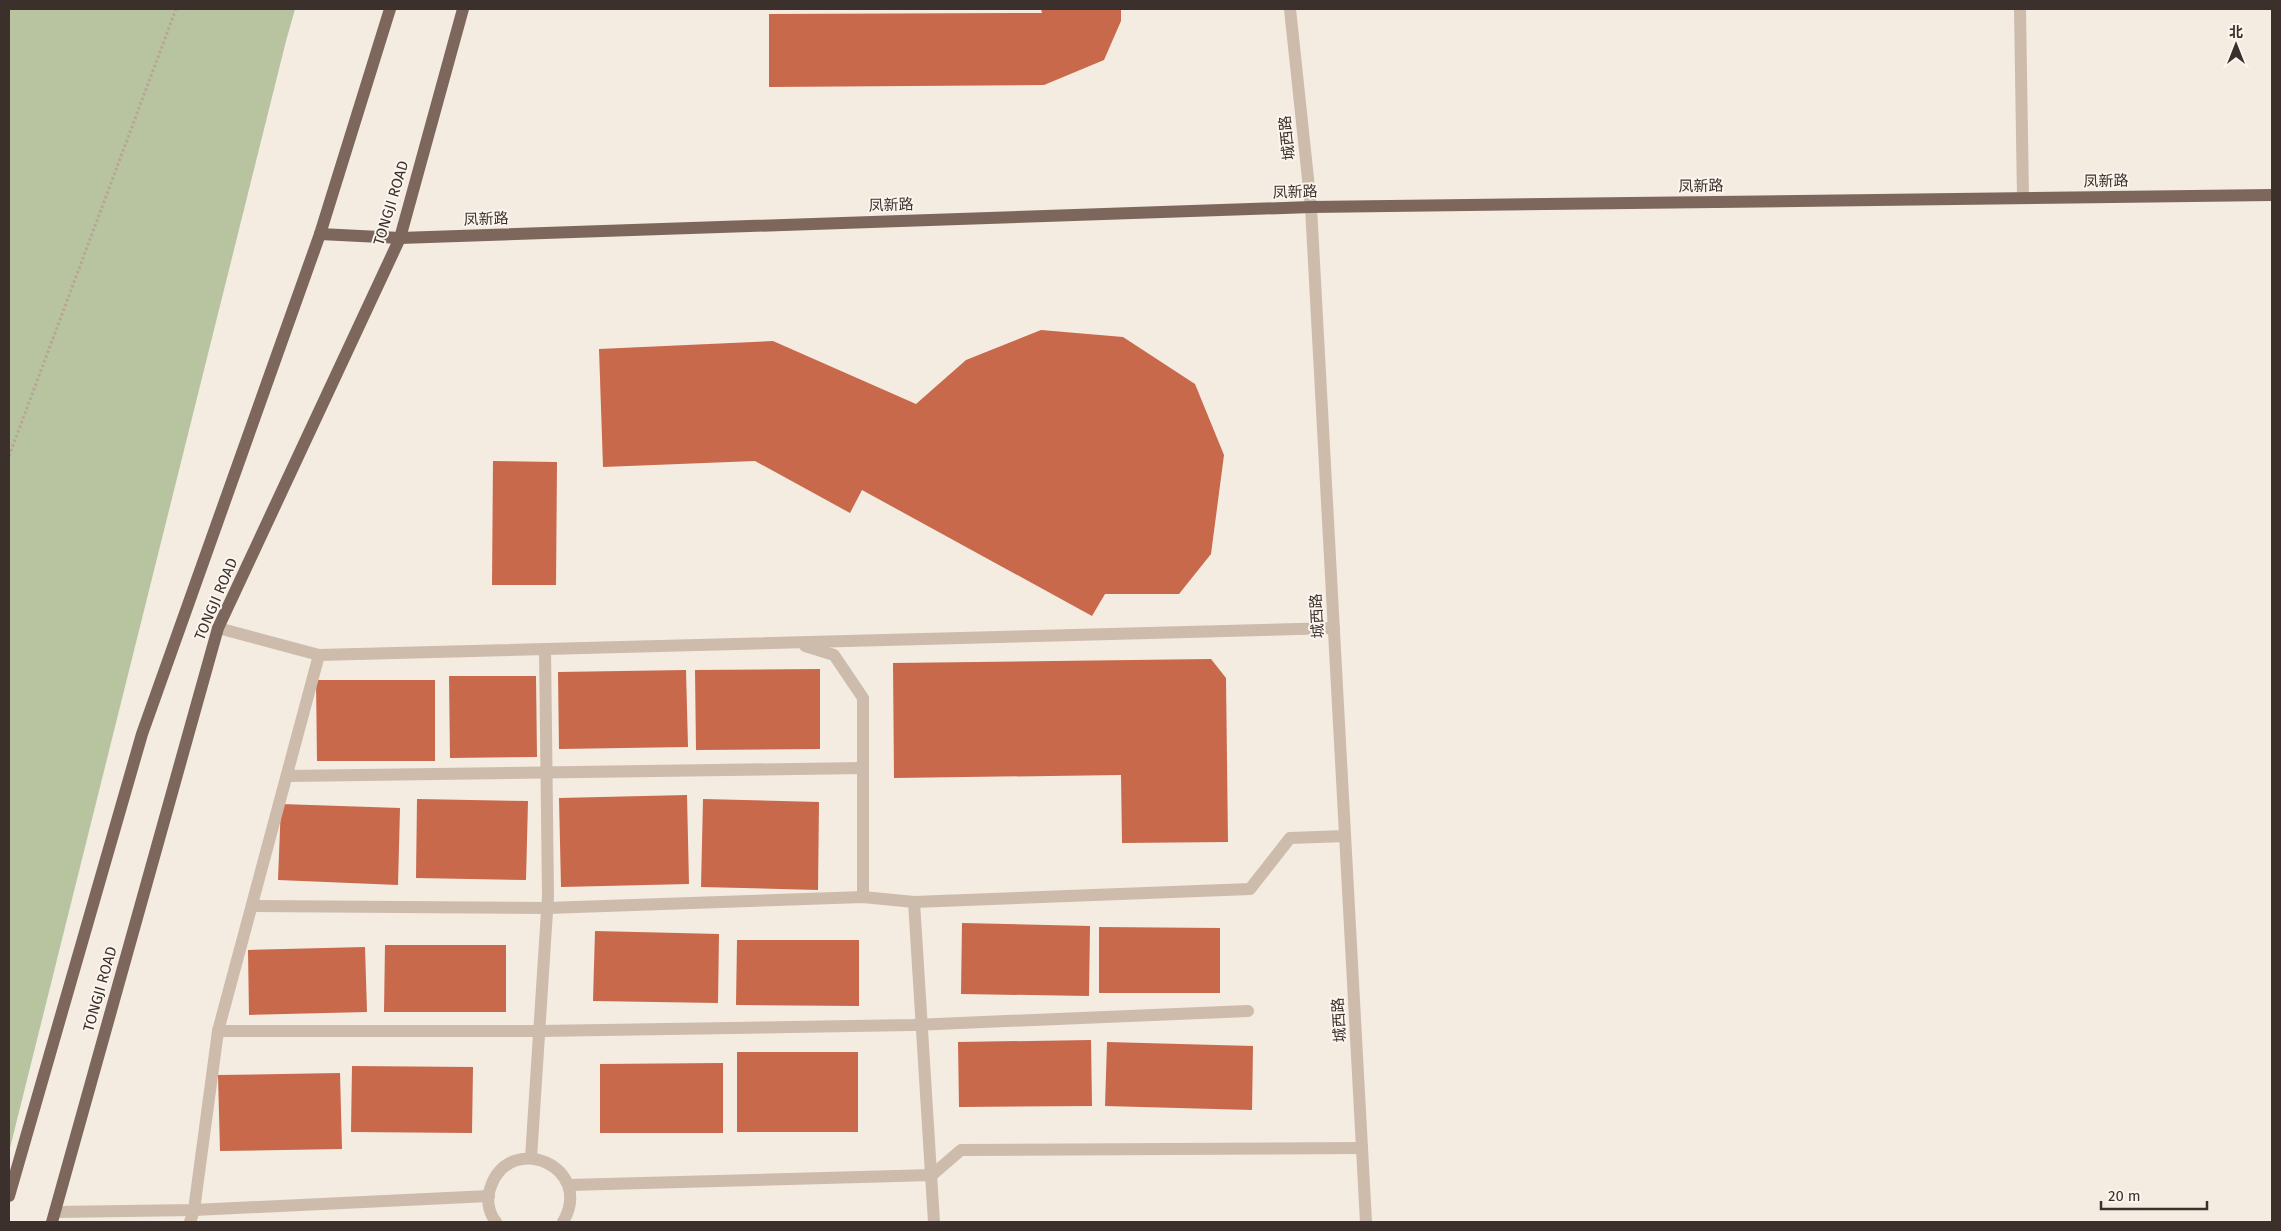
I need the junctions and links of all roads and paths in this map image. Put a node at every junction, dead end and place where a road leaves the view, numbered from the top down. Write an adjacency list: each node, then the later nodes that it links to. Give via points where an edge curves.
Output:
1 (176, 9): 11 (path)
2 (390, 9): 9 (main road, TONGJI ROAD)
3 (463, 9): 10 (main road, TONGJI ROAD)
4 (1290, 9): 8 (street, 城西路)
5 (2020, 9): 7 (street)
6 (2272, 195): 7 (main road, 凤新路)
7 (2023, 198): 8 (main road, 凤新路)
8 (1311, 207): 10 (main road, 凤新路); 13 (street, 城西路)
9 (320, 234): 10 (main road, 凤新路); 33 (main road, TONGJI ROAD, via 142,734)
10 (400, 238): 12 (main road, TONGJI ROAD)
11 (9, 456)
12 (218, 628): 16 (street); 36 (main road, TONGJI ROAD)
13 (1334, 628): 14 (street); 20 (street, 城西路)
14 (793, 642): 15 (street); 17 (street, via 834,655 863,698)
15 (545, 649): 16 (street); 18 (street)
16 (319, 655): 19 (street)
17 (863, 768): 18 (street); 21 (street)
18 (546, 773): 19 (street); 24 (street)
19 (287, 776): 23 (street)
20 (1345, 836): 22 (street, via 1290,838 1250,889); 29 (street, 城西路)
21 (863, 897): 22 (street); 24 (street)
22 (914, 902): 26 (street)
23 (252, 906): 24 (street); 28 (street)
24 (547, 908): 27 (street)
25 (1248, 1011): 26 (street)
26 (922, 1024): 27 (street); 31 (street)
27 (539, 1030): 28 (street); 30 (street)
28 (218, 1031): 35 (street)
29 (1362, 1148): 31 (street, via 961,1150); 40 (street, 城西路)
30 (531, 1158): 32 (street, via 551,1164); 34 (street, via 512,1162 501,1169 493,1179)
31 (932, 1175): 32 (street); 39 (street)
32 (569, 1185): 38 (street, via 571,1199)
33 (9, 1196)
34 (489, 1196): 35 (street); 37 (street, via 488,1204)
35 (192, 1216): 36 (street)
36 (54, 1217)
37 (496, 1222)
38 (563, 1222)
39 (934, 1222)
40 (1366, 1222)

